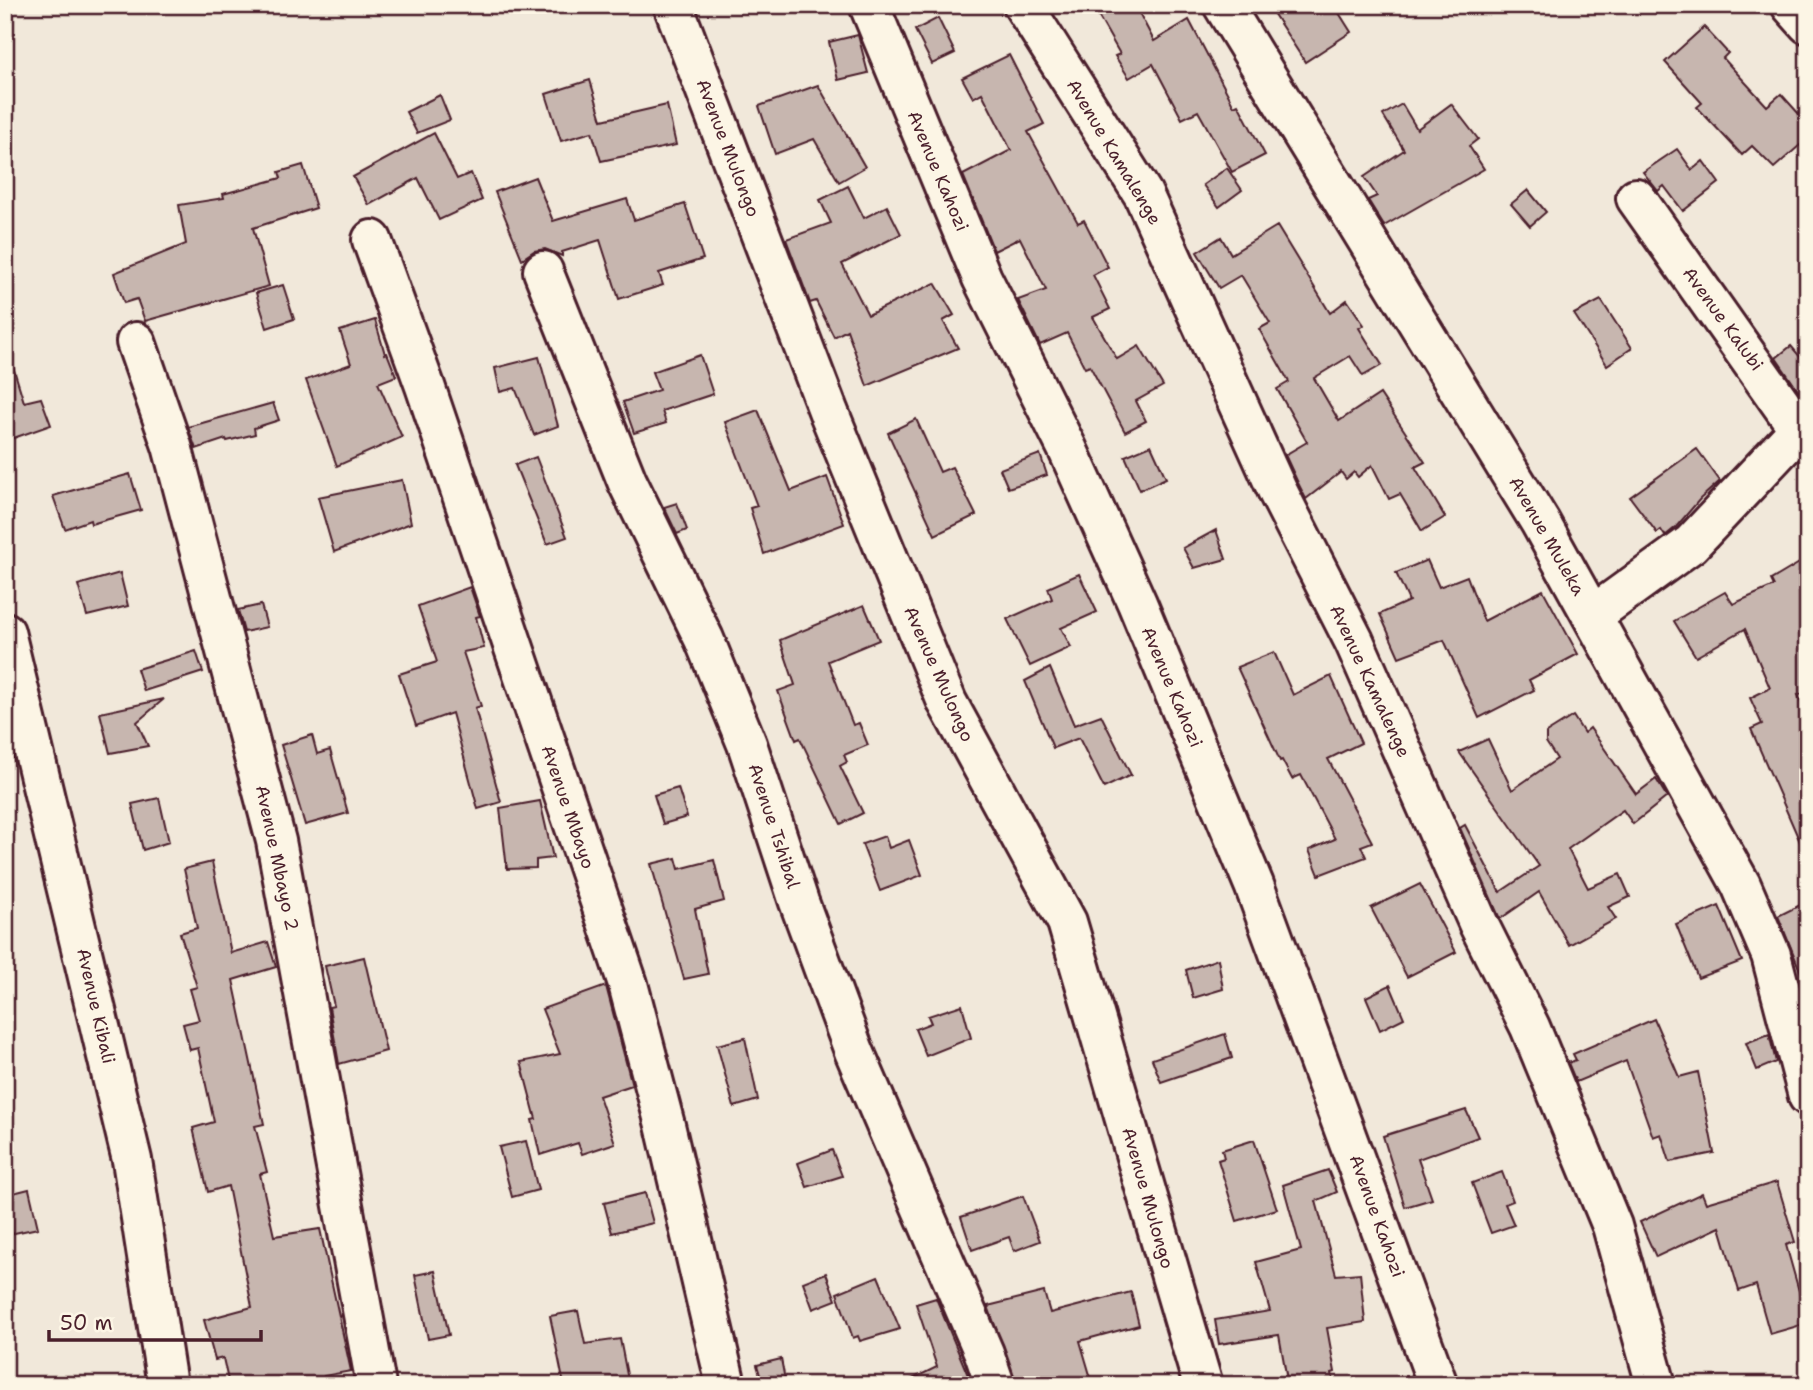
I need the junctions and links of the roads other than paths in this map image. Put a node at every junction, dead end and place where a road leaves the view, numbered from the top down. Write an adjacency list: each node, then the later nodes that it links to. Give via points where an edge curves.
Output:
1 (673, 5): 19 (street, Avenue Mulongo, via 829,414 947,702 1067,922)
2 (869, 5): 20 (street, Avenue Kahozi, via 982,278 1073,460 1249,872)
3 (1023, 5): 21 (street, Avenue Kamalenge, via 1143,194 1278,492 1354,641 1479,925 1530,1027 1612,1226)
4 (1223, 5): 12 (street, Avenue Muleka)
5 (1791, 5): 6 (street)
6 (1808, 24)
7 (1636, 198): 11 (street, Avenue Kalubi)
8 (372, 240): 17 (street, Avenue Mbayo, via 628,984)
9 (542, 271): 18 (street, Avenue Tshibal, via 627,481 704,639 747,744 855,1051)
10 (136, 342): 16 (street, Avenue Mbayo 2, via 172,446 276,841)
11 (1805, 430): 12 (street, via 1691,544)
12 (1593, 615): 14 (street, Avenue Muleka, via 1741,885 1771,955)
13 (5, 632): 15 (street, Avenue Kibali, via 132,1160)
14 (1808, 1096)
15 (167, 1385)
16 (376, 1385)
17 (726, 1385)
18 (995, 1385)
19 (1203, 1385)
20 (1438, 1385)
21 (1656, 1385)

